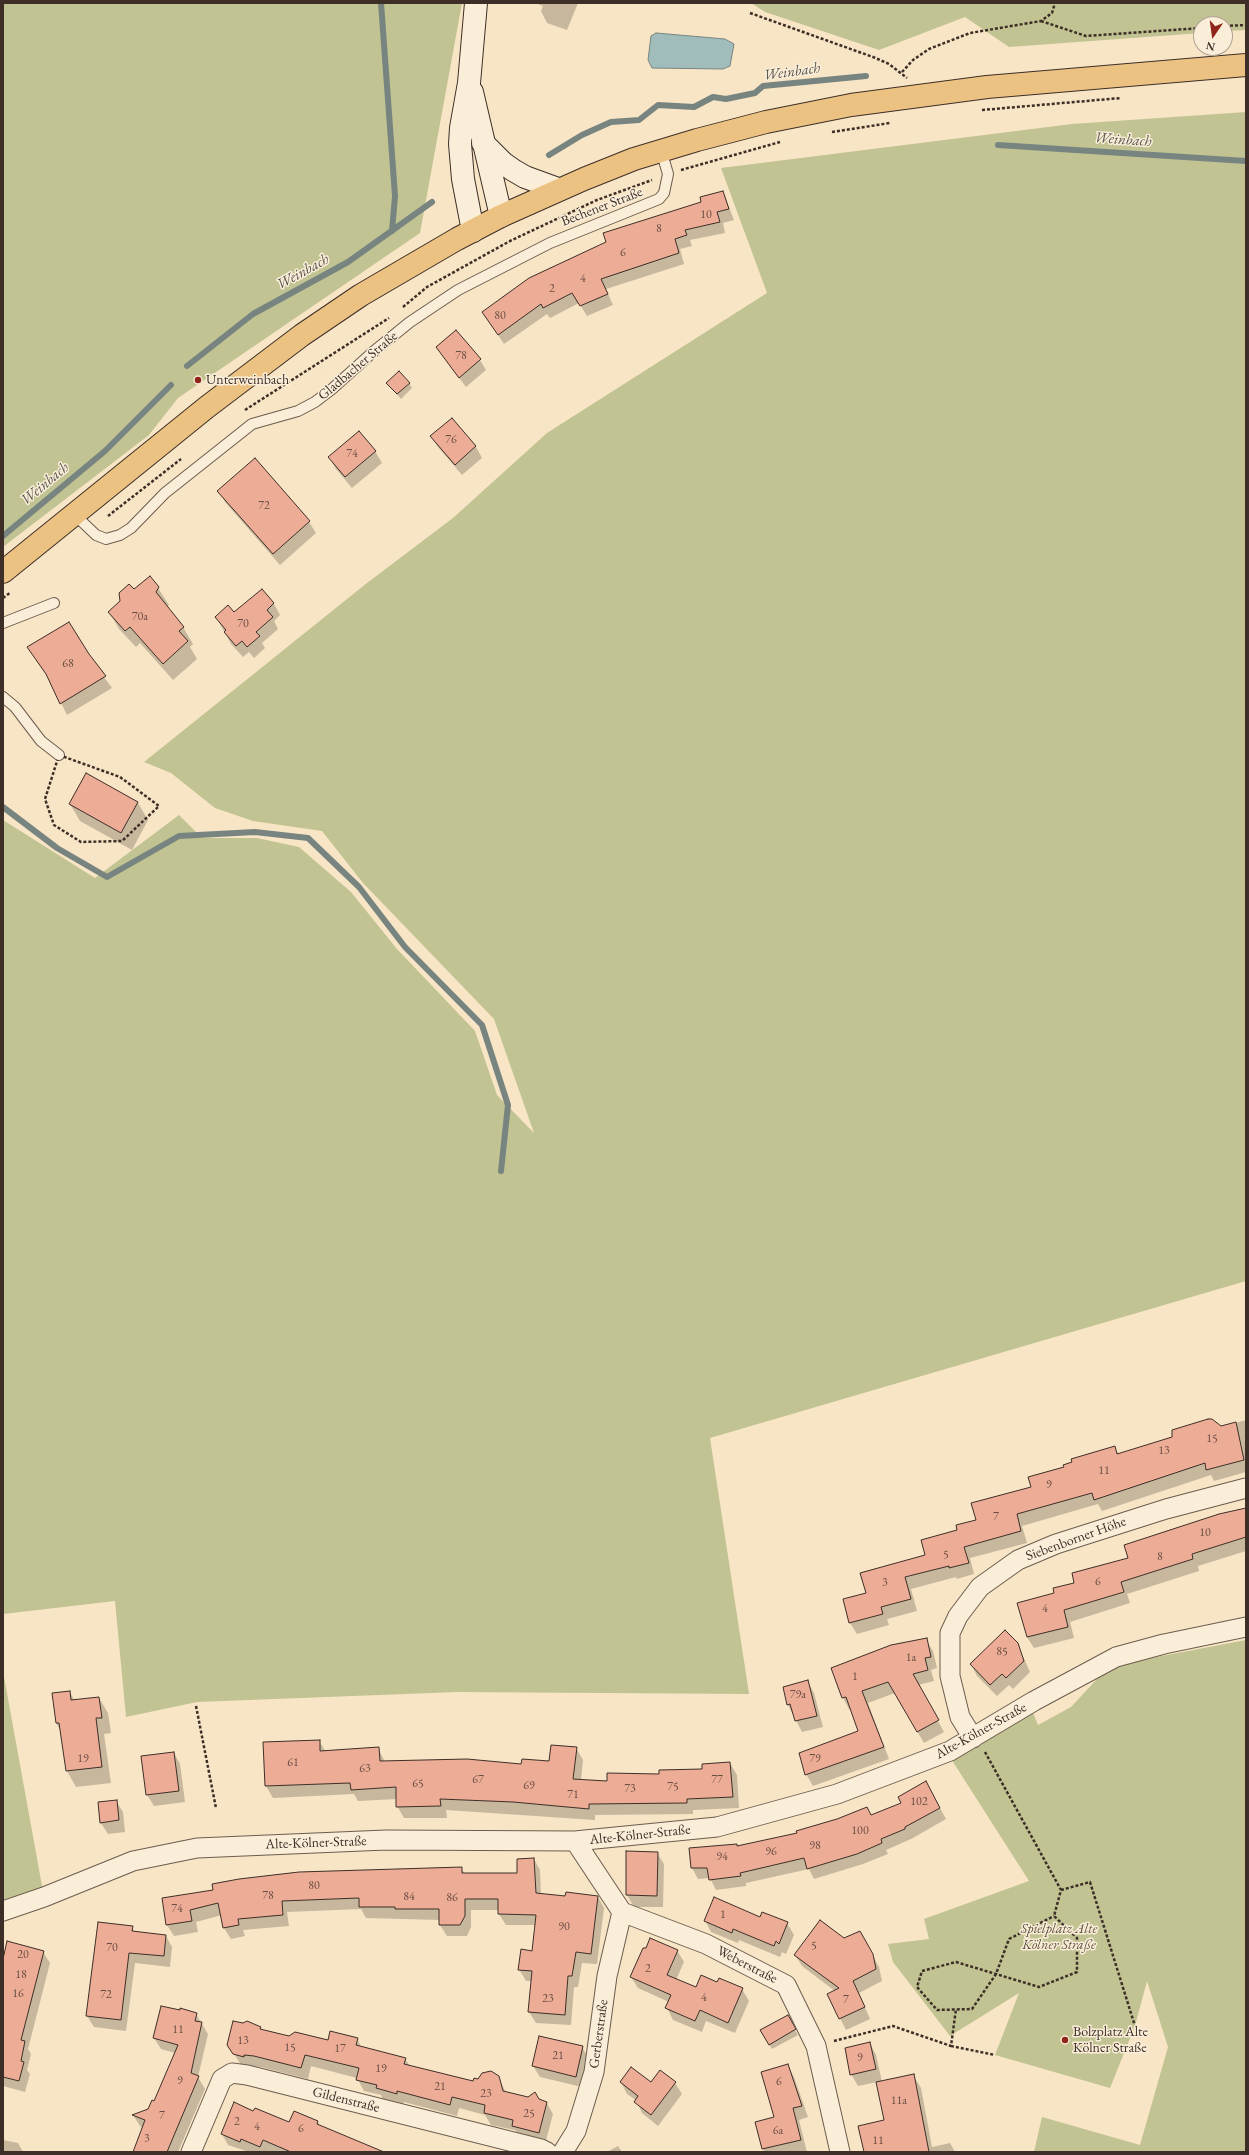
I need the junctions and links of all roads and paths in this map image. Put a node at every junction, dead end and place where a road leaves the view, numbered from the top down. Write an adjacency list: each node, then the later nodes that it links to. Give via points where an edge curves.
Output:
1 (476, 3): 10 (main road)
2 (1055, 3): 4 (path, via 1052,13)
3 (750, 13): 9 (path, via 873,57)
4 (1040, 21): 7 (path, via 1086,36); 9 (path, via 963,36 929,49 913,60)
5 (1246, 25): 6 (path)
6 (1233, 26)
7 (1193, 29)
8 (1246, 65): 11 (main road)
9 (902, 72): 11 (path)
10 (470, 83): 17 (main road); 22 (main road, via 461,128 460,159)
11 (923, 94): 18 (main road, via 780,119)
12 (1129, 98): 13 (path)
13 (981, 110)
14 (896, 122): 15 (path)
15 (826, 133)
16 (781, 142): 19 (path)
17 (483, 143): 20 (main road, via 503,164 526,177); 21 (main road)
18 (661, 150): 19 (lane, Bechener Straße); 20 (main road)
19 (668, 174): 23 (lane, Bechener Straße, via 664,194 660,199 590,226); 24 (path, via 597,200 510,241 433,284)
20 (558, 189): 21 (main road)
21 (502, 216): 22 (main road)
22 (472, 231): 28 (main road, via 391,277 302,335)
23 (508, 263): 29 (lane, Gladbacher Straße, via 458,290 410,322 315,402 298,411 252,424 165,493 131,528 106,539)
24 (399, 310)
25 (394, 315): 26 (path)
26 (239, 414)
27 (183, 458): 29 (path)
28 (75, 515): 29 (lane, Gladbacher Straße); 30 (main road)
29 (90, 530)
30 (8, 581): 31 (path)
31 (3, 598)
32 (54, 603): 33 (lane)
33 (3, 623)
34 (3, 697): 35 (lane, via 40,740)
35 (59, 755): 35 (path, via 120,777 159,806 122,841 81,842 54,825 45,799)
36 (1246, 1488): 39 (street, Siebenborner Höhe, via 1166,1508 1056,1544 1018,1560 980,1587 958,1616 950,1633 950,1676 960,1717)
37 (1246, 1627): 39 (street, Alte-Kölner-Straße, via 1116,1657)
38 (196, 1706): 40 (path)
39 (974, 1737): 41 (street, Alte-Kölner-Straße, via 950,1751 837,1794 717,1827); 42 (path)
40 (216, 1808)
41 (575, 1841): 43 (street, Alte-Kölner-Straße, via 386,1840 197,1848 133,1861); 44 (street)
42 (1061, 1890): 45 (path); 48 (path, via 1090,1882)
43 (4, 1912)
44 (622, 1912): 49 (street, Weberstraße, via 706,1944 786,1985); 54 (street, Gerberstraße, via 607,1976 594,2072 576,2131)
45 (1054, 1916): 46 (path, via 1009,1939); 46 (path, via 1077,1938 1077,1972 1039,1987)
46 (996, 1974): 47 (path, via 972,2009); 47 (path, via 956,1962 922,1971 917,1987 937,2010)
47 (956, 2010): 50 (path)
48 (1136, 2026)
49 (816, 2046): 50 (path, via 893,2026); 55 (street, Weberstraße)
50 (951, 2046): 51 (path)
51 (995, 2055)
52 (543, 2151): 53 (street, Gildenstraße, via 232,2073 222,2079)
53 (191, 2152)
54 (562, 2152)
55 (840, 2152)

